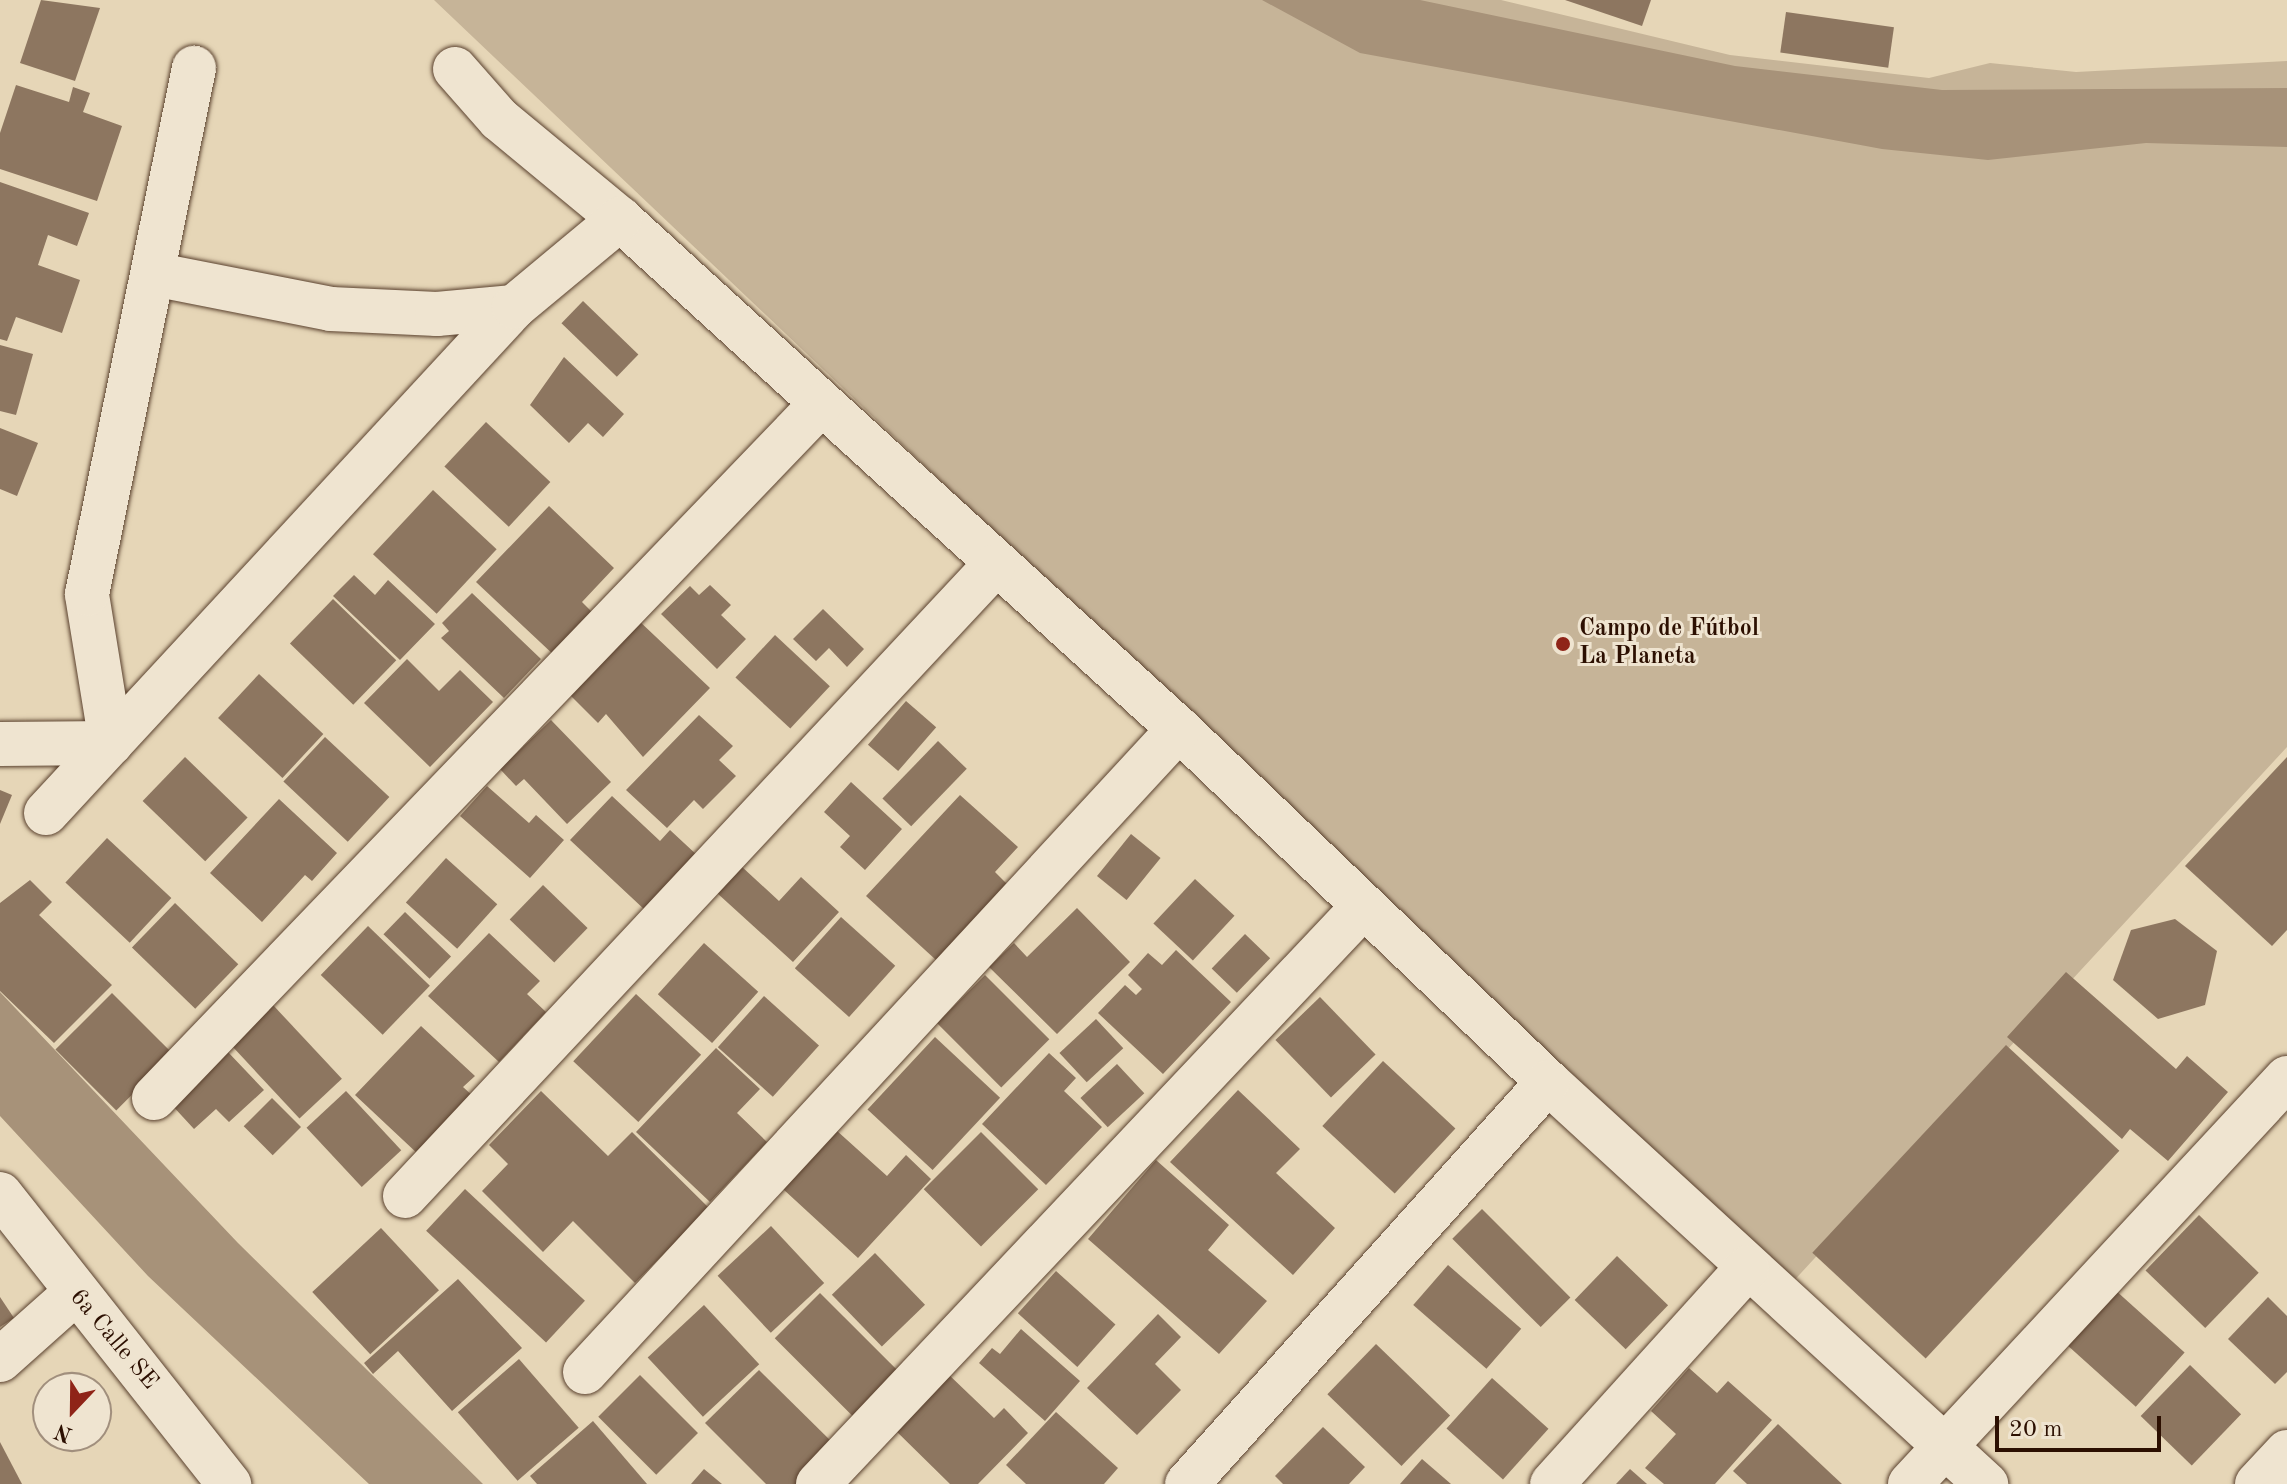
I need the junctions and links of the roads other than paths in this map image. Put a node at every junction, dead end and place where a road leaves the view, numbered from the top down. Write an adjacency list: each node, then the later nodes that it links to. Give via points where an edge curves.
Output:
1 (194, 68): 4 (street)
2 (455, 69): 3 (street, via 499,119)
3 (620, 219): 5 (street); 6 (street)
4 (153, 274): 5 (street, via 331,309 437,314); 9 (street, via 87,594)
5 (514, 307): 9 (street)
6 (819, 406): 7 (street); 15 (street)
7 (993, 567): 8 (street); 17 (street)
8 (1179, 729): 12 (street); 21 (street)
9 (111, 743): 10 (street); 11 (street)
10 (0, 744)
11 (46, 813)
12 (1362, 908): 14 (street); 25 (street)
13 (2287, 1078): 22 (street)
14 (1548, 1082): 18 (street); 26 (street)
15 (154, 1098)
16 (0, 1194): 19 (street, 6a Calle SE)
17 (405, 1196)
18 (1747, 1268): 22 (street); 27 (street)
19 (74, 1294): 20 (street); 24 (street, 6a Calle SE)
20 (0, 1360)
21 (585, 1372)
22 (1947, 1444): 28 (street); 29 (street)
23 (2287, 1452): 30 (street)
24 (229, 1484)
25 (818, 1484)
26 (1187, 1484)
27 (1552, 1484)
28 (1910, 1484)
29 (1986, 1484)
30 (2257, 1484)

